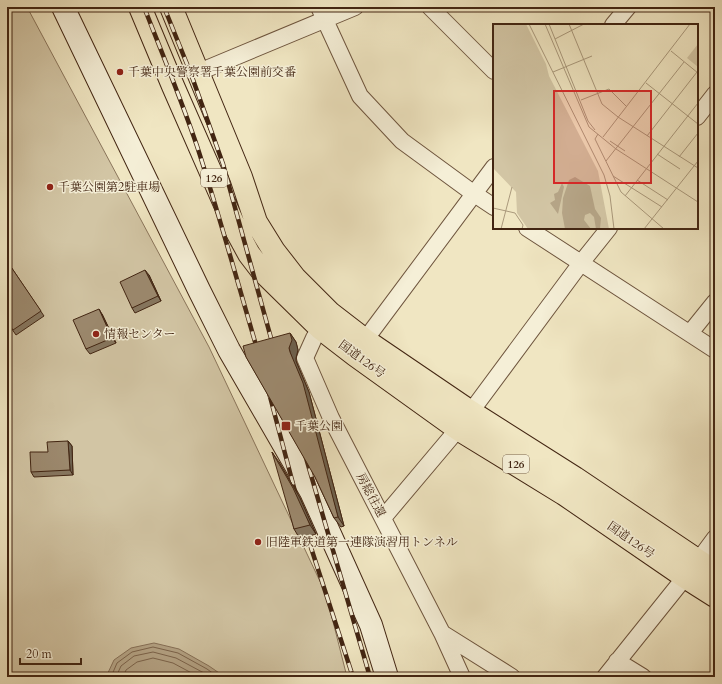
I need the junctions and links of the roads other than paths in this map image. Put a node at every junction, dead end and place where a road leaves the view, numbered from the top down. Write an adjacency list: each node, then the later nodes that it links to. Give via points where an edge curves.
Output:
1 (63, 7): 32 (street, via 232,356 311,492 371,625)
2 (140, 7): 20 (highway, 国道126号 / 126, via 237,232 249,254 262,271)
3 (171, 7): 10 (highway, 国道126号 / 126)
4 (356, 7): 7 (street)
5 (430, 7): 9 (street)
6 (628, 7): 8 (street)
7 (322, 14): 10 (street); 14 (street, via 360,96 402,140)
8 (614, 24)
9 (493, 70)
10 (199, 72): 20 (highway, 国道126号 / 126, via 256,222)
11 (715, 94): 12 (street)
12 (698, 116)
13 (493, 168): 14 (street)
14 (473, 193): 15 (street); 22 (street)
15 (493, 206)
16 (529, 229): 18 (street)
17 (608, 229): 18 (street)
18 (581, 263): 21 (street); 24 (street)
19 (715, 302): 21 (street)
20 (325, 321): 22 (highway, 国道126号 / 126); 25 (highway, 国道126号 / 126, via 355,355); 26 (street, 房総往還, via 305,358 331,418)
21 (690, 333): 23 (street)
22 (366, 340): 24 (highway, 国道126号 / 126)
23 (715, 350)
24 (471, 412): 25 (street); 28 (highway, 国道126号 / 126, via 575,478)
25 (458, 429): 26 (street); 28 (highway, 国道126号 / 126, via 564,494)
26 (383, 518): 30 (street, 房総往還)
27 (715, 538): 28 (street)
28 (699, 570): 29 (highway, 国道126号 / 126); 31 (street)
29 (715, 596)
30 (442, 633): 33 (street, 房総往還); 34 (street)
31 (617, 661): 35 (street); 36 (street)
32 (387, 677)
33 (462, 677)
34 (512, 677)
35 (604, 677)
36 (643, 677)

